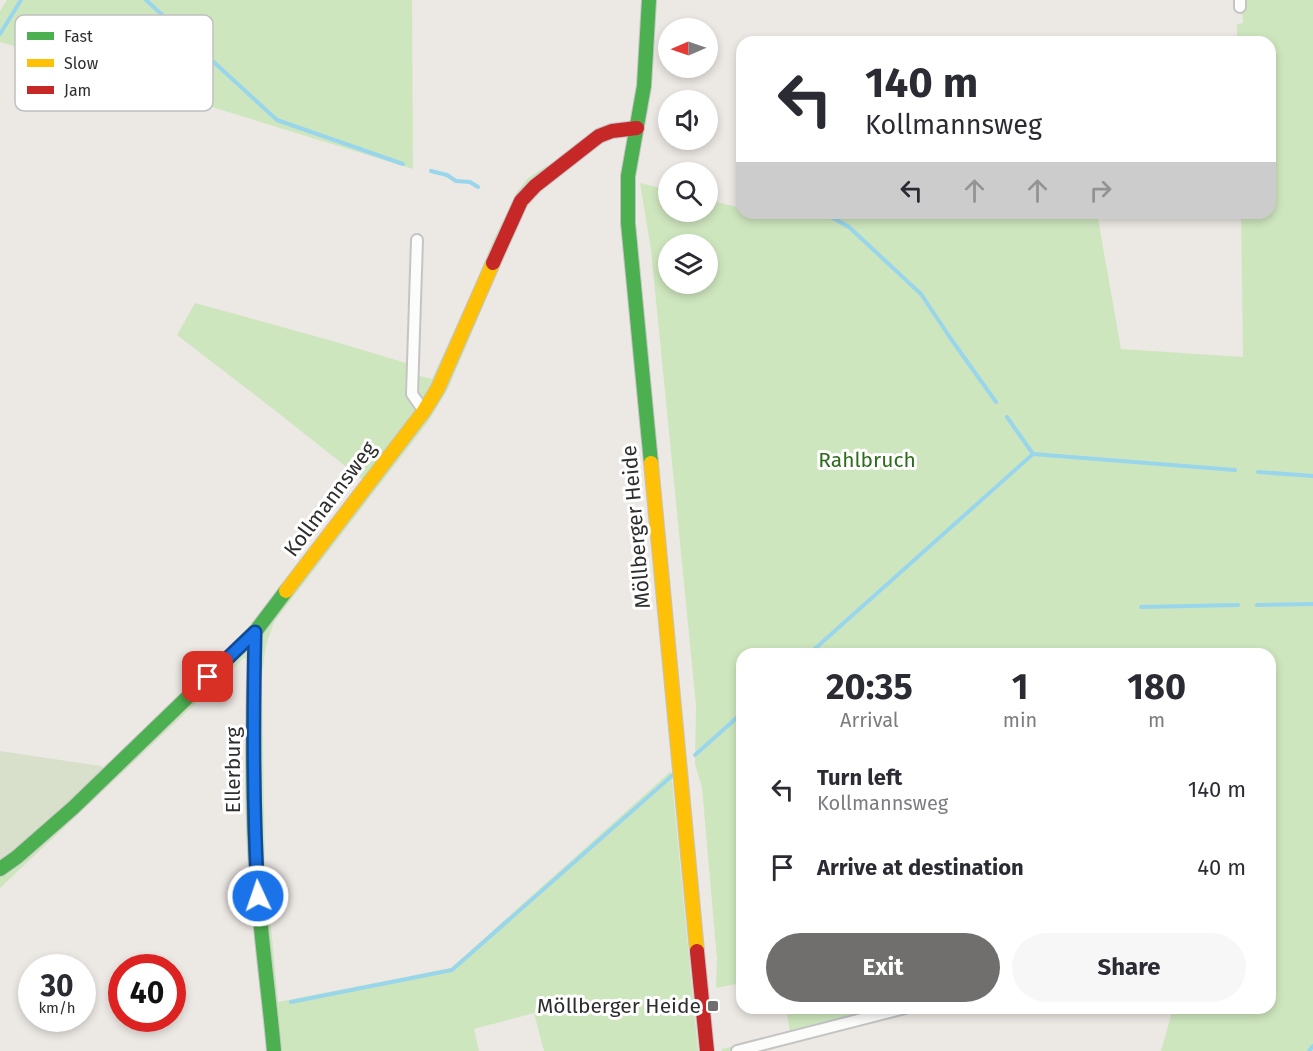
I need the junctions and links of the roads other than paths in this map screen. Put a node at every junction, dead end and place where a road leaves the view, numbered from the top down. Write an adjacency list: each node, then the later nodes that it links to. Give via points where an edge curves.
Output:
1 (649, 0): 2 (street, Möllberger Heide, via 644,86)
2 (637, 128): 4 (street, Kollmannsweg, via 599,136 520,201 438,388); 9 (street, Möllberger Heide, via 628,176 628,223)
3 (417, 240): 4 (street, via 412,394)
4 (424, 411): 5 (street, Kollmannsweg)
5 (255, 632): 6 (street, Kollmannsweg, via 74,807); 8 (street, Ellerburg, via 254,827)
6 (0, 869)
7 (882, 1014): 10 (street)
8 (274, 1051)
9 (708, 1051)
10 (737, 1051)

